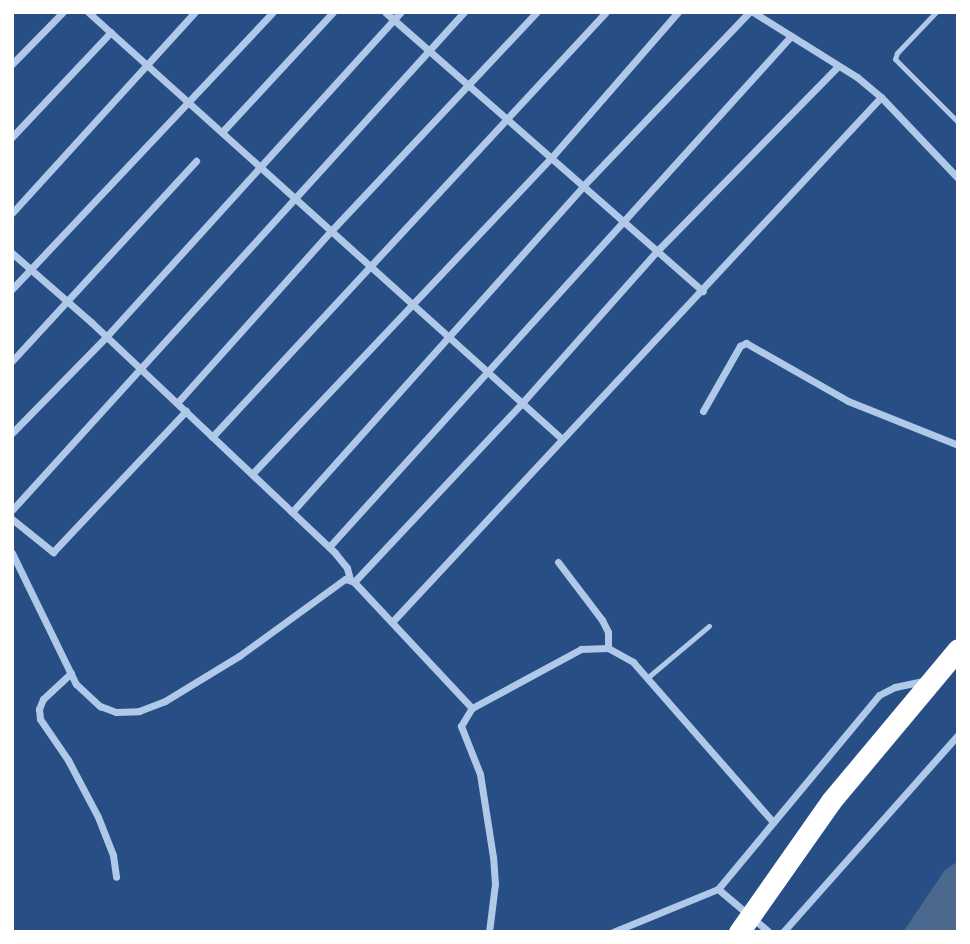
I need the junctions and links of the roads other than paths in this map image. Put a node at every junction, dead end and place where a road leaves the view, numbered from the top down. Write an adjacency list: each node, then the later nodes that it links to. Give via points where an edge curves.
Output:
1 (63, 12): 20 (street)
2 (88, 12): 15 (street)
3 (102, 12): 15 (street)
4 (195, 12): 21 (street)
5 (272, 12): 25 (street)
6 (333, 12): 28 (street)
7 (384, 12): 16 (street)
8 (401, 12): 16 (street)
9 (464, 12): 19 (street)
10 (537, 12): 23 (street)
11 (606, 12): 26 (street)
12 (678, 12): 30 (street)
13 (751, 12): 18 (street); 34 (street)
14 (936, 12): 27 (lane, via 895,59)
15 (96, 19): 17 (street)
16 (393, 20): 19 (street); 32 (street)
17 (111, 33): 21 (street); 29 (street)
18 (791, 36): 22 (street); 37 (street)
19 (430, 52): 23 (street); 35 (street)
20 (12, 64)
21 (146, 64): 25 (street); 36 (street)
22 (838, 66): 24 (street); 39 (street)
23 (470, 87): 26 (street); 38 (street)
24 (881, 97): 33 (street); 44 (street)
25 (189, 103): 28 (street); 42 (street)
26 (508, 120): 30 (street); 41 (street)
27 (958, 122)
28 (222, 132): 32 (street)
29 (12, 137)
30 (551, 158): 34 (street); 46 (street)
31 (196, 161): 45 (street)
32 (261, 168): 35 (street); 47 (street)
33 (958, 178)
34 (583, 186): 37 (street); 48 (street)
35 (296, 200): 38 (street); 50 (street)
36 (12, 213)
37 (623, 221): 39 (street); 51 (street)
38 (331, 231): 41 (street); 52 (street)
39 (657, 250): 44 (street); 53 (street)
40 (12, 254): 42 (street)
41 (370, 266): 46 (street); 57 (street)
42 (30, 269): 43 (street); 45 (street)
43 (12, 289)
44 (703, 290): 58 (street)
45 (66, 300): 47 (street); 49 (street)
46 (412, 304): 48 (street); 60 (street)
47 (106, 337): 50 (street); 56 (street)
48 (450, 338): 51 (street); 62 (street)
49 (12, 361)
50 (141, 369): 52 (street); 61 (street)
51 (489, 373): 53 (street); 64 (street)
52 (177, 403): 54 (street)
53 (522, 403): 58 (street); 67 (street)
54 (186, 411): 57 (street); 63 (street, via 54,552)
55 (703, 411): 59 (street, via 746,343 848,401)
56 (12, 433)
57 (212, 437): 60 (street)
58 (562, 439): 68 (street)
59 (958, 445)
60 (252, 474): 62 (street)
61 (12, 510)
62 (292, 512): 64 (street)
63 (12, 519)
64 (329, 547): 67 (street)
65 (12, 553): 72 (street)
66 (558, 562): 70 (street, via 602,620)
67 (352, 580): 68 (street); 72 (street, via 345,579 240,656 165,701 139,710 116,712 100,706 76,684)
68 (392, 622): 75 (street)
69 (709, 626): 73 (lane)
70 (608, 648): 73 (street, via 633,662); 75 (street, via 581,649)
71 (958, 649): 74 (highway)
72 (71, 673): 78 (street, via 43,699 40,719 68,760 97,817 113,855)
73 (647, 678): 77 (street)
74 (933, 679): 77 (street, via 879,695); 82 (highway, bridge, via 831,802)
75 (472, 708): 80 (street, via 461,726 480,774 492,857 495,884)
76 (958, 735): 84 (street)
77 (774, 822): 79 (street)
78 (116, 877)
79 (718, 889): 81 (street); 83 (street)
80 (489, 932)
81 (613, 932)
82 (739, 932)
83 (769, 932)
84 (783, 932)

